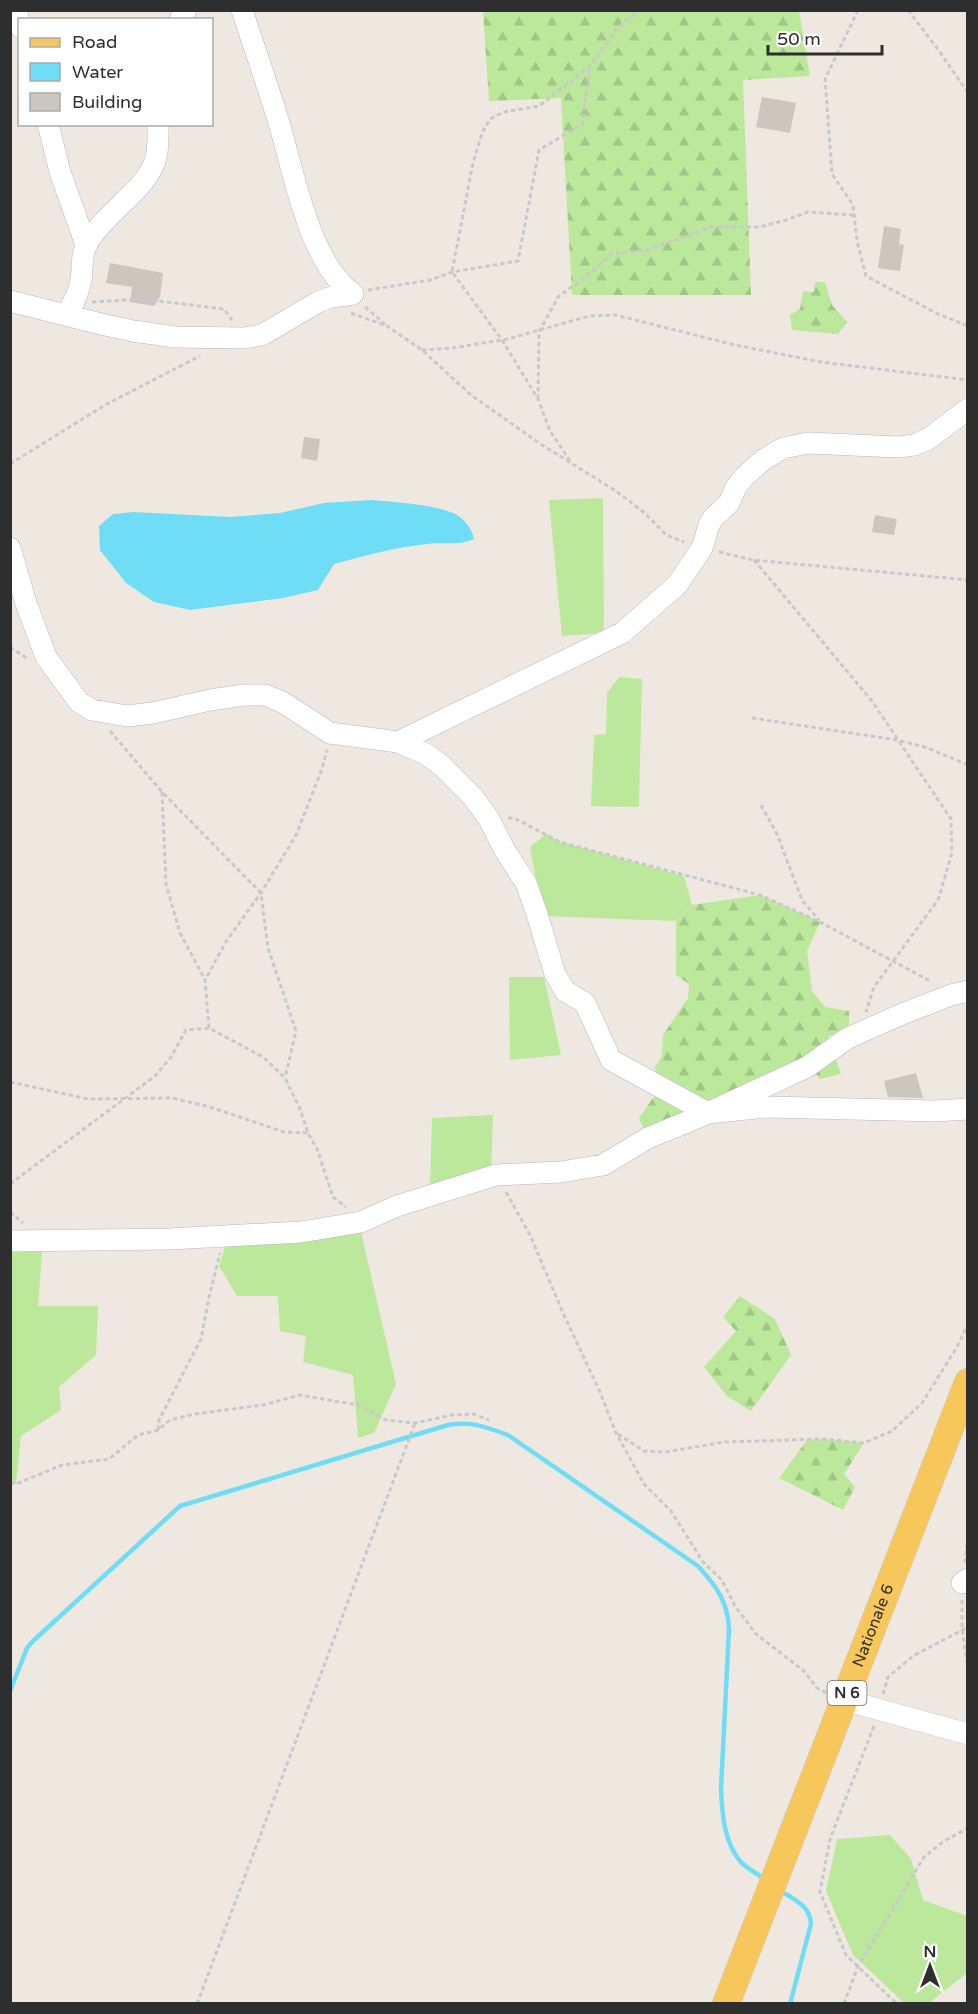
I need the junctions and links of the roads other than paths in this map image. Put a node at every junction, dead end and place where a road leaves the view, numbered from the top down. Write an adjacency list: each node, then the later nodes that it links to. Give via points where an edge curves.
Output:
1 (242, 10): 6 (street, via 302,205 333,276 352,294 318,302 262,335 244,338 175,337 101,324)
2 (48, 126): 4 (street)
3 (158, 126): 4 (street, via 158,148 146,178)
4 (86, 245): 6 (street, via 81,282)
5 (10, 301): 6 (street)
6 (71, 307)
7 (968, 409): 9 (street, via 914,445 808,443 783,448 744,477 729,503 713,518 702,548 677,585 622,633)
8 (10, 548): 9 (street, via 45,657 79,702 92,710 127,716 210,700 264,695 330,733)
9 (398, 742): 12 (street, via 442,766 489,819 531,896 555,974 565,990 585,1003 610,1059)
10 (959, 993): 12 (street, via 848,1038 807,1067)
11 (968, 1108): 12 (street, via 935,1111 767,1107)
12 (708, 1113): 13 (street, via 648,1138 603,1165 561,1172 496,1174 397,1206 365,1221 301,1232 225,1237)
13 (10, 1240)
14 (968, 1382): 15 (main road, Nationale 6 / N 6)
15 (844, 1700): 16 (street); 17 (main road, Nationale 6 / N 6)
16 (968, 1734)
17 (726, 2004)

